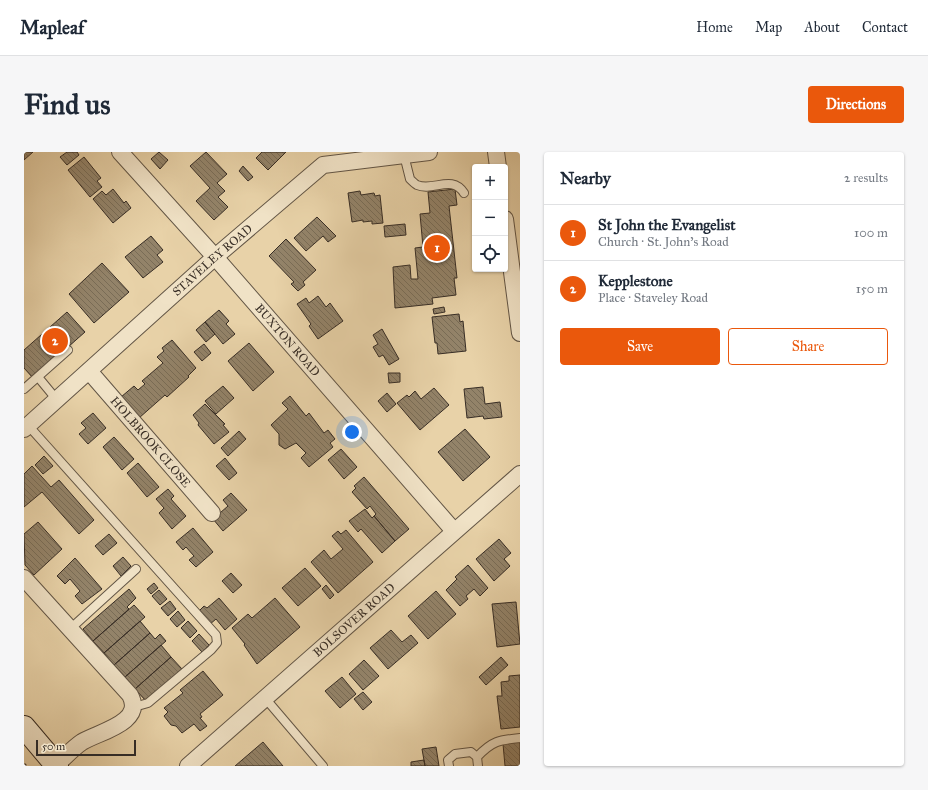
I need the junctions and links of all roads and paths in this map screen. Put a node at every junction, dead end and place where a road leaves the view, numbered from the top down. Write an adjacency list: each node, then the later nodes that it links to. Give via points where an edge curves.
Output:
1 (120, 152): 8 (street, BUXTON ROAD)
2 (429, 152): 4 (street, STAVELEY ROAD)
3 (496, 152): 5 (street)
4 (404, 155): 6 (lane, via 410,179 418,186 452,184 460,186); 8 (street, STAVELEY ROAD, via 323,165)
5 (498, 164)
6 (464, 193)
7 (507, 236): 9 (street)
8 (215, 257): 11 (street, STAVELEY ROAD); 18 (street, BUXTON ROAD)
9 (520, 333)
10 (68, 350): 12 (lane)
11 (89, 371): 14 (street, STAVELEY ROAD); 17 (street, HOLBROOK CLOSE)
12 (38, 377): 13 (lane); 14 (lane)
13 (24, 389)
14 (57, 400): 15 (street, STAVELEY ROAD)
15 (25, 425): 23 (lane, via 216,635 216,643 211,650 148,703)
16 (520, 474): 18 (street, BOLSOVER ROAD)
17 (212, 513)
18 (454, 531): 22 (street, BOLSOVER ROAD)
19 (136, 569): 21 (lane)
20 (24, 578): 21 (street)
21 (70, 630): 23 (street, via 130,695)
22 (266, 698): 28 (street, BOLSOVER ROAD); 29 (lane)
23 (134, 707): 27 (street, via 122,722 81,742)
24 (24, 727): 27 (main road)
25 (520, 738): 26 (lane, via 500,740 491,744)
26 (477, 757): 30 (lane, via 471,752 455,754 448,760); 31 (lane)
27 (57, 765)
28 (188, 766)
29 (323, 766)
30 (449, 766)
31 (478, 766)

